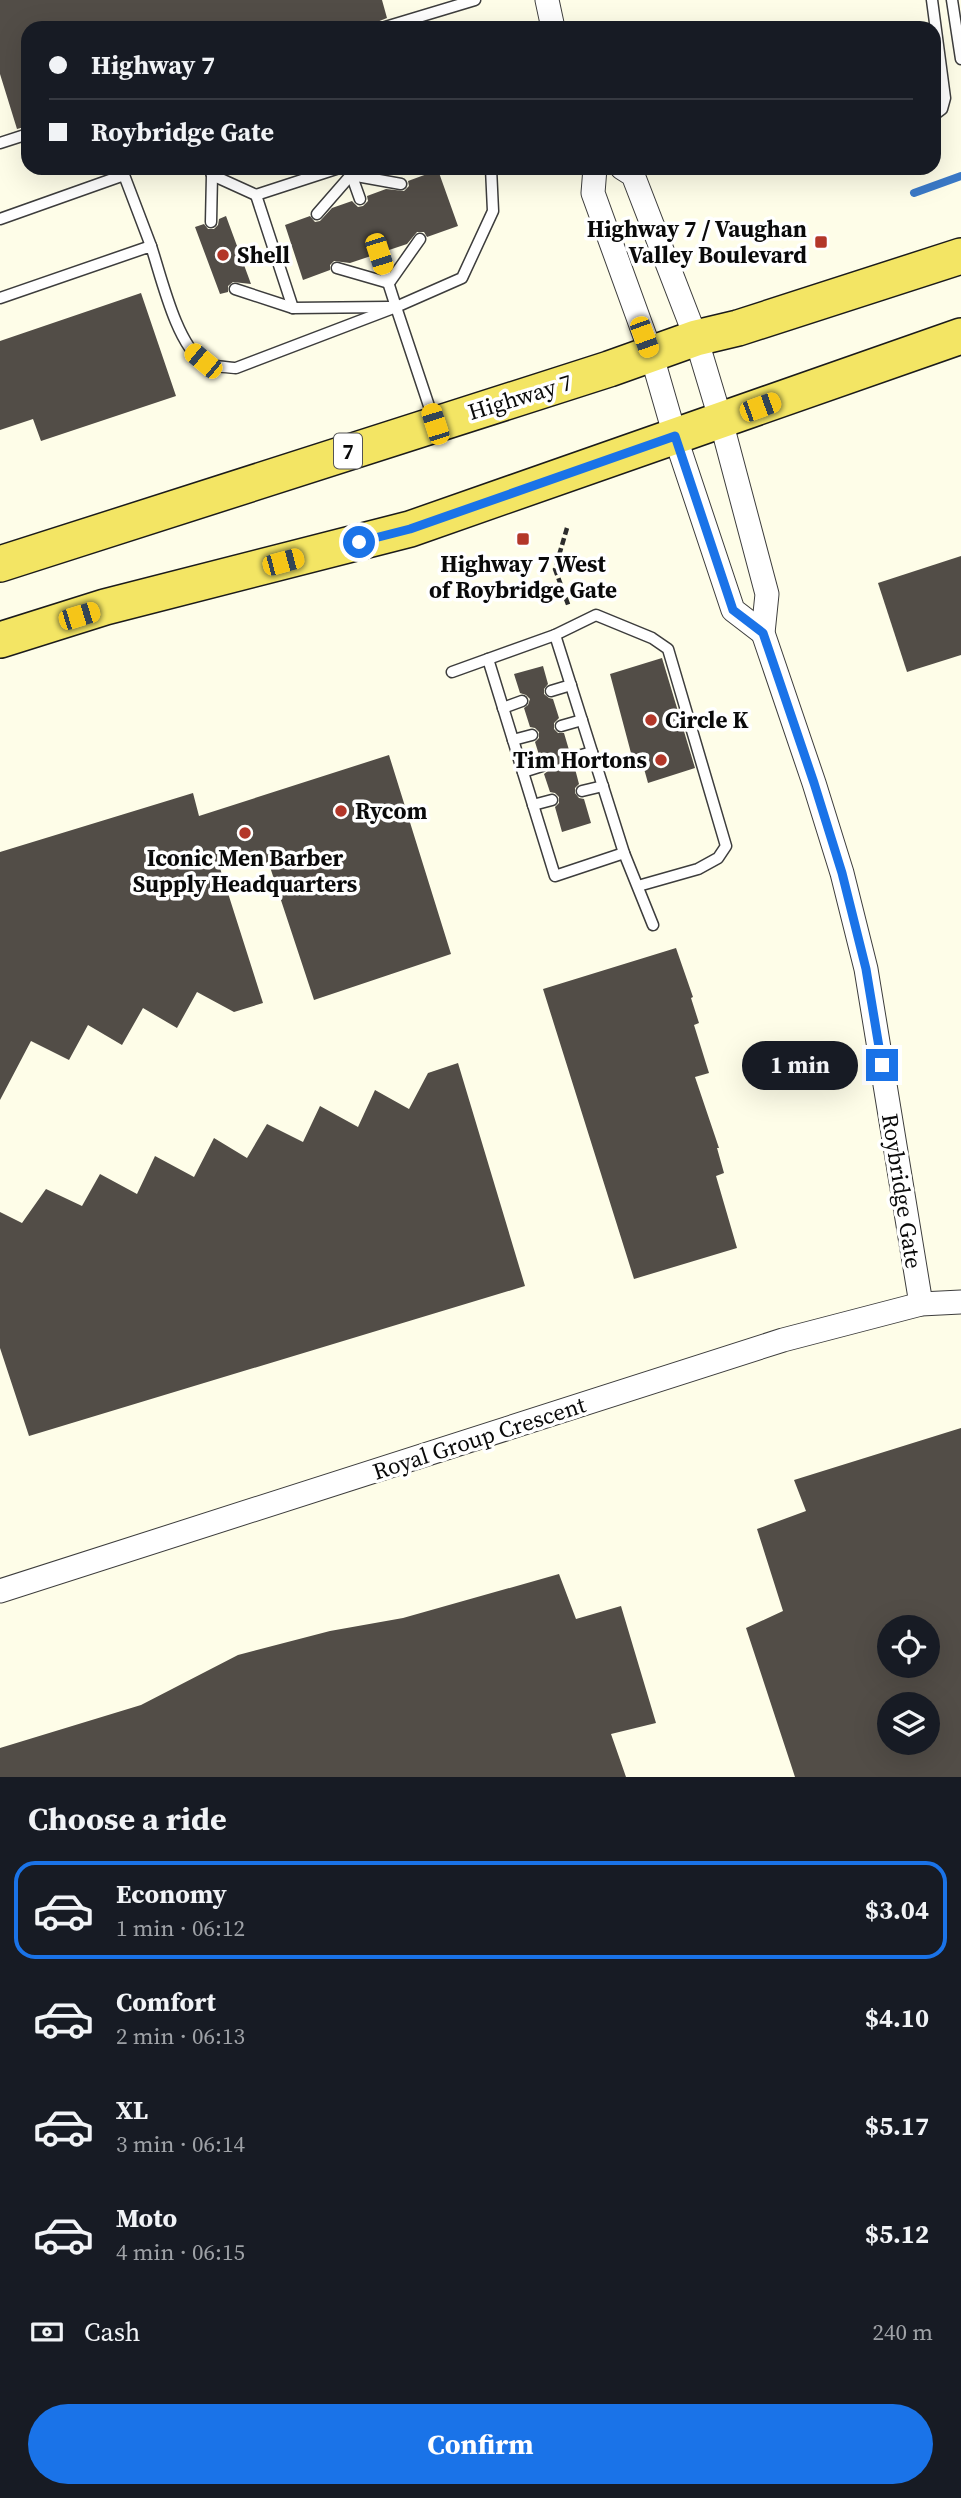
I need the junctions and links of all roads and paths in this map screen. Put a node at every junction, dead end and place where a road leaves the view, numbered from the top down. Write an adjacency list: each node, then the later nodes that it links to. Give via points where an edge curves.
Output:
1 (475, 0): 5 (lane)
2 (547, 0): 7 (street)
3 (932, 0): 8 (lane)
4 (952, 0): 9 (lane)
5 (436, 6): 6 (lane)
6 (399, 21)
7 (552, 21)
8 (935, 21)
9 (961, 59)
10 (941, 67): 11 (lane, via 945,97)
11 (941, 109)
12 (21, 136): 13 (lane)
13 (0, 143)
14 (112, 175): 29 (lane)
15 (124, 175): 32 (lane)
16 (210, 175): 30 (lane)
17 (216, 175): 26 (lane)
18 (317, 175): 26 (lane)
19 (347, 175): 28 (lane)
20 (351, 175): 27 (lane)
21 (366, 175): 25 (lane)
22 (491, 175): 39 (lane, via 493,211 462,278)
23 (594, 175): 43 (street, via 593,193)
24 (633, 175): 42 (street, Roybridge Gate)
25 (401, 184)
26 (256, 195): 40 (lane)
27 (360, 199)
28 (317, 214)
29 (0, 219)
30 (211, 222)
31 (420, 239): 36 (lane)
32 (151, 246): 38 (lane); 39 (lane, via 181,336 203,361 219,367 252,363)
33 (379, 254): 36 (lane)
34 (961, 256): 42 (main road, Highway 7 / 7)
35 (337, 268): 36 (lane)
36 (389, 283): 39 (lane)
37 (235, 289): 40 (lane)
38 (0, 298)
39 (396, 307): 40 (lane); 45 (lane)
40 (293, 308)
41 (961, 335): 44 (main road)
42 (696, 338): 43 (main road, Highway 7 / 7); 44 (street, Roybridge Gate)
43 (650, 354): 45 (main road, Highway 7 / 7); 46 (street)
44 (721, 421): 46 (main road); 50 (street, Roybridge Gate, via 767,594)
45 (435, 424): 48 (main road, Highway 7 / 7)
46 (675, 436): 50 (street, via 733,610); 52 (main road, via 410,529 105,607)
47 (567, 528): 49 (path, via 555,569)
48 (0, 564)
49 (576, 624): 51 (lane); 72 (lane, via 596,615 653,638 668,649 722,824 726,846 718,858 698,869)
50 (763, 633): 75 (street, Roybridge Gate, via 842,873 866,969)
51 (555, 635): 53 (lane); 55 (lane)
52 (0, 640)
53 (488, 659): 54 (lane); 58 (lane)
54 (452, 672)
55 (571, 685): 56 (lane); 59 (lane)
56 (551, 691)
57 (522, 701): 58 (lane)
58 (503, 708): 62 (lane)
59 (582, 720): 60 (lane); 63 (lane)
60 (561, 726)
61 (532, 735): 62 (lane)
62 (513, 740): 66 (lane)
63 (592, 752): 64 (lane); 67 (lane)
64 (571, 758)
65 (542, 766): 66 (lane)
66 (523, 772): 70 (lane)
67 (603, 786): 68 (lane); 71 (lane)
68 (582, 791)
69 (552, 800): 70 (lane)
70 (533, 805): 71 (lane, via 555,876)
71 (624, 853): 72 (lane)
72 (638, 886): 73 (lane)
73 (653, 925)
74 (961, 1302): 75 (street, Royal Group Crescent)
75 (921, 1304): 76 (street, Royal Group Crescent, via 783,1340)
76 (0, 1591)

